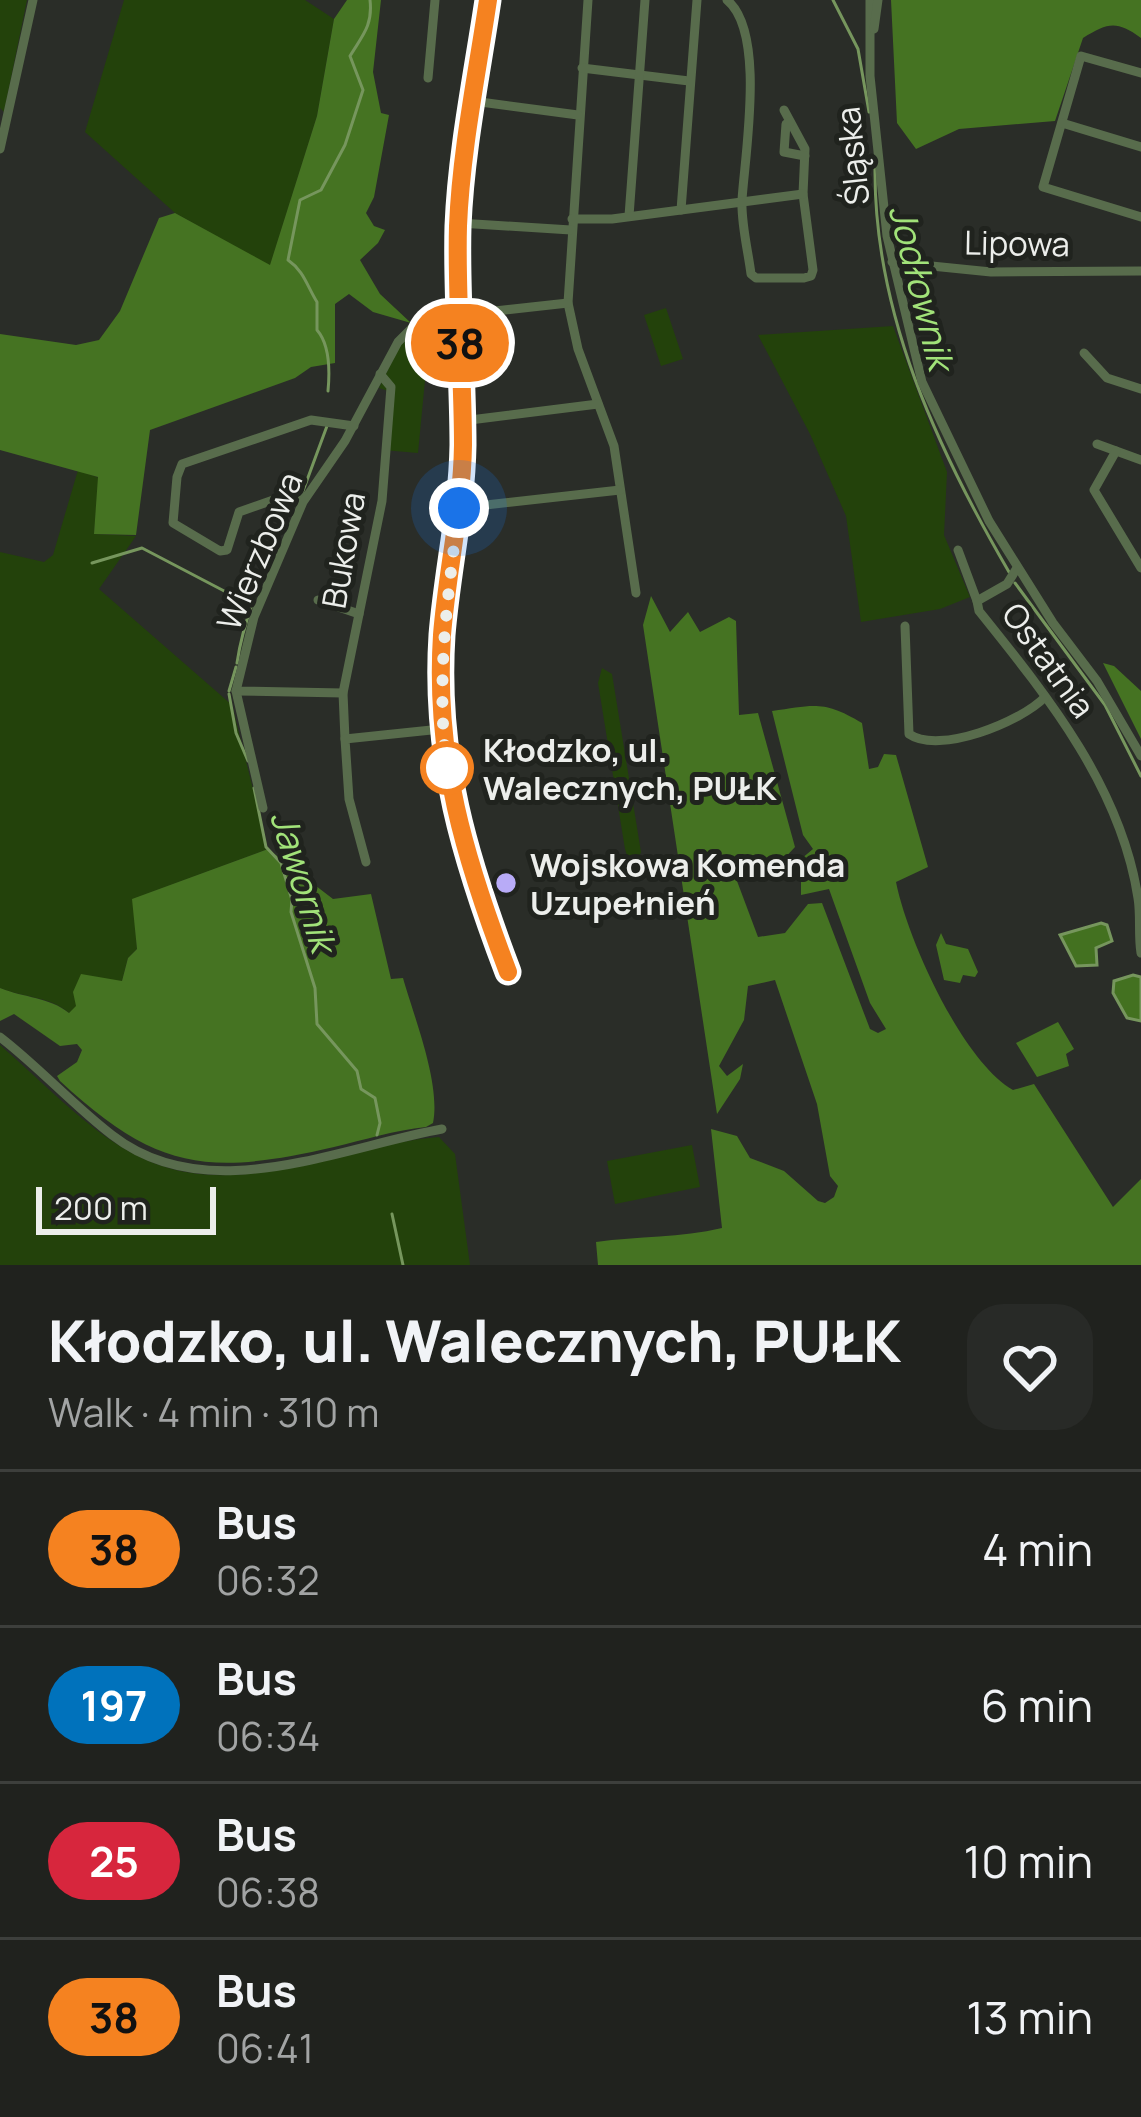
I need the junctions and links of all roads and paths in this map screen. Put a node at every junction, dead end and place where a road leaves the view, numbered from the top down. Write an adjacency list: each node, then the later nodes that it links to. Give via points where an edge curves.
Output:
1 (33, 0): 20 (street)
2 (435, 0): 12 (street)
3 (488, 0): 14 (street)
4 (588, 0): 9 (street)
5 (645, 0): 11 (street)
6 (697, 0): 13 (street)
7 (728, 0): 23 (street, via 741,16 751,77)
8 (874, 0): 29 (street, Śląska, via 870,76)
9 (582, 68): 11 (street); 16 (street)
10 (1141, 73): 18 (street, via 1081,56)
11 (639, 77): 13 (street); 25 (street)
12 (428, 78)
13 (689, 81): 24 (street)
14 (473, 101): 16 (street); 27 (street)
15 (784, 110): 17 (street)
16 (578, 115): 28 (street)
17 (790, 122): 21 (street); 21 (street, via 784,152)
18 (1062, 123): 19 (street); 26 (street, via 1043,187)
19 (1141, 147)
20 (0, 149)
21 (805, 156): 22 (street)
22 (803, 194): 23 (street); 23 (street, via 812,276 751,274)
23 (742, 203): 24 (street)
24 (680, 210): 25 (street)
25 (629, 216): 28 (street)
26 (1141, 217)
27 (458, 224): 28 (street); 32 (street)
28 (572, 224): 31 (street)
29 (892, 262): 30 (street, Lipowa, via 979,272); 46 (street, Śląska, via 922,382)
30 (1141, 271)
31 (568, 303): 32 (street, Wierzbowa); 36 (street)
32 (459, 316): 34 (street, Wierzbowa, via 413,327); 37 (street)
33 (1084, 352): 35 (street, via 1107,378)
34 (380, 374): 38 (street, Wierzbowa); 51 (street, Bukowa, via 391,387 382,502)
35 (1141, 389)
36 (598, 404): 37 (street); 42 (street)
37 (462, 421): 44 (street)
38 (353, 425): 43 (street, Wierzbowa); 43 (street, via 311,420 182,464 173,524 227,550 239,512 293,493)
39 (1097, 444): 40 (street)
40 (1117, 451): 41 (street); 47 (street, via 1094,490)
41 (1141, 460)
42 (620, 490): 44 (street); 48 (street)
43 (306, 497): 53 (street, Wierzbowa, via 254,617)
44 (459, 508): 56 (street, via 442,630)
45 (958, 550): 50 (street, Ostatnia)
46 (1017, 568): 50 (street, Ostatnia); 58 (street, Śląska)
47 (1141, 568)
48 (636, 593)
49 (318, 600): 51 (street)
50 (977, 601): 55 (street, Ostatnia)
51 (359, 614): 54 (street, Bukowa)
52 (905, 626): 55 (street, via 913,739 983,730)
53 (236, 691): 54 (street); 59 (street)
54 (343, 693): 57 (street, Bukowa)
55 (1045, 698): 61 (street, Ostatnia, via 1110,798 1139,901)
56 (441, 729): 57 (street); 62 (street, via 469,869)
57 (345, 740): 60 (street, Bukowa)
58 (1141, 756)
59 (263, 808)
60 (366, 862)
61 (1141, 953)
62 (508, 972)
63 (0, 1037): 64 (street, via 114,1136 188,1170 247,1172)
64 (442, 1129)

